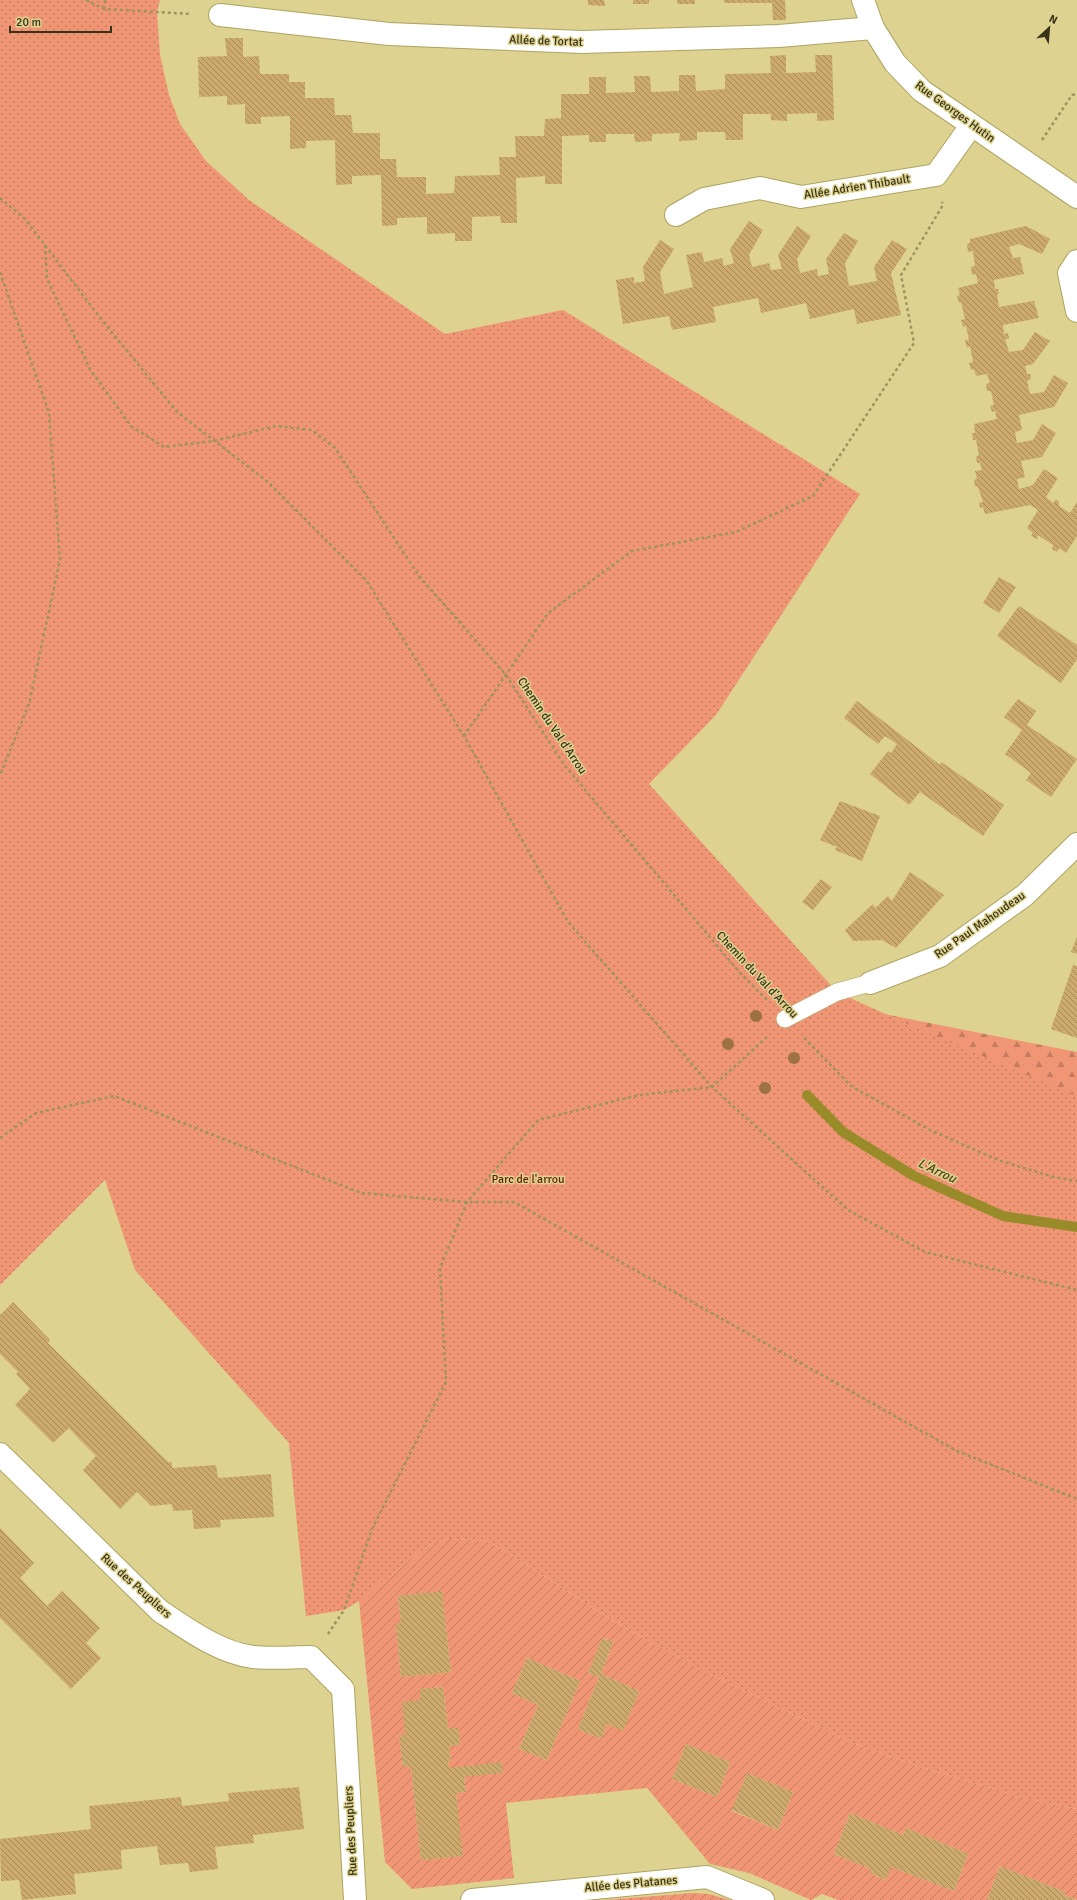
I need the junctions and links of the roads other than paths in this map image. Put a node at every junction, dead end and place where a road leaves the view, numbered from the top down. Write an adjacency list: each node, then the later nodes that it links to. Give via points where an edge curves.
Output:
1 (863, 0): 3 (street, Rue Georges Hutin)
2 (220, 15): 3 (street, Allée de Tortat, via 389,34 582,42 779,36)
3 (873, 28): 4 (street, Rue Georges Hutin, via 895,63 922,91)
4 (971, 126): 5 (street, Rue Georges Hutin); 6 (street, Allée Adrien Thibault, via 936,175 802,197 760,188 704,198)
5 (1077, 197)
6 (676, 215)
7 (1077, 261): 8 (street, via 1069,274)
8 (1077, 311)
9 (1077, 844): 10 (street, Rue Paul Mahoudeau, via 1024,895 940,956)
10 (870, 983): 11 (lane, via 837,992)
11 (785, 1019)
12 (0, 1454): 13 (street, Rue des Peupliers, via 154,1606 191,1632 222,1648 252,1656 311,1657 343,1689)
13 (355, 1900)
14 (472, 1900): 15 (street, Allée des Platanes, via 707,1877)
15 (763, 1900)

